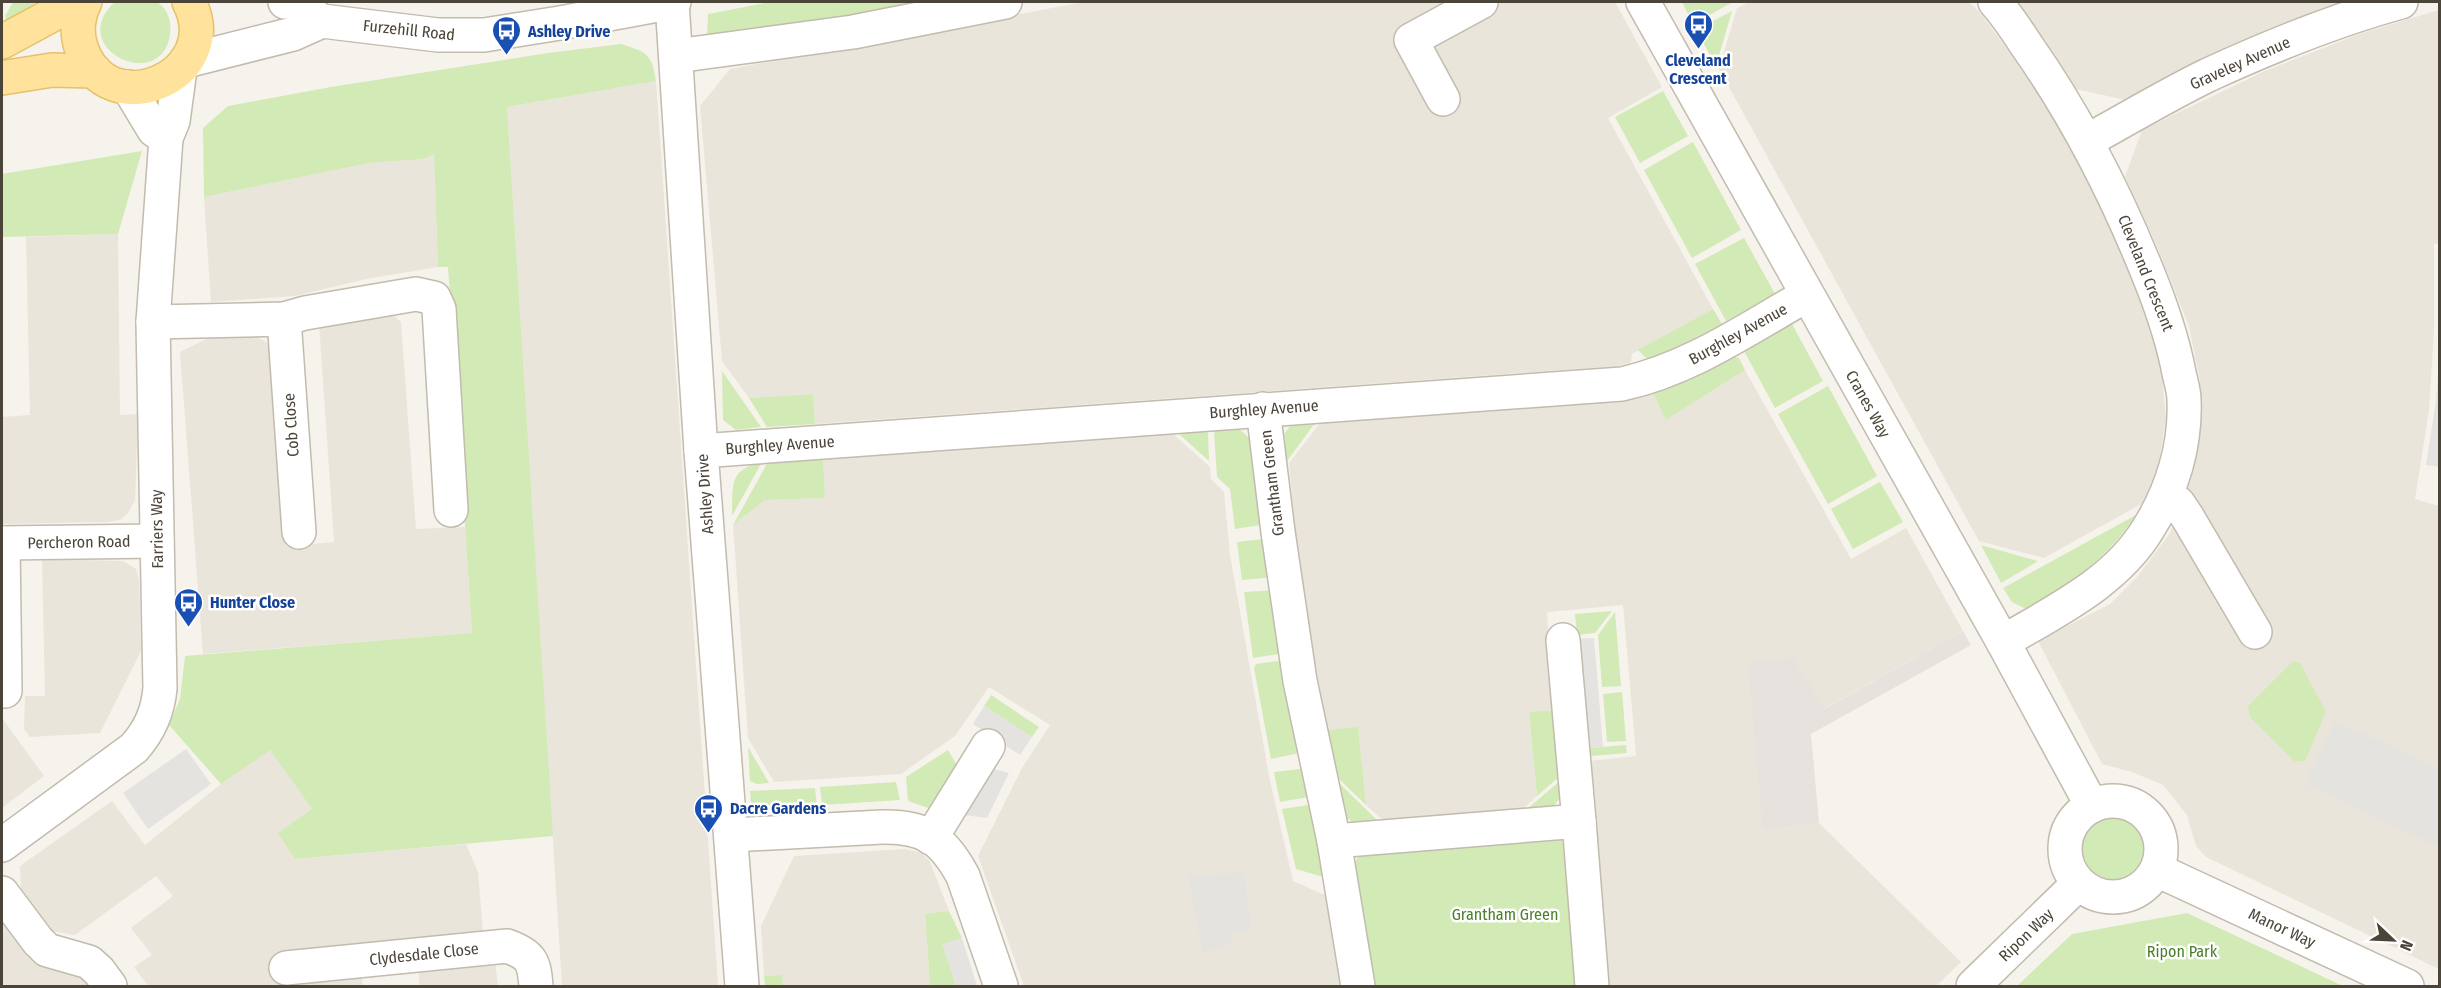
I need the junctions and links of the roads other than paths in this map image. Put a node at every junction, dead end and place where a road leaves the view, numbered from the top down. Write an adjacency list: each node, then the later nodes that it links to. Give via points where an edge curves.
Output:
1 (76, 2): 12 (main road)
2 (85, 2): 15 (main road, via 78,23 79,41)
3 (189, 2): 14 (main road, via 195,20 194,40)
4 (285, 2): 11 (street, Furzehill Road, via 292,2)
5 (673, 2): 11 (street, Furzehill Road, via 484,35 438,35); 13 (street, Ashley Drive)
6 (1005, 2): 13 (street, via 854,32)
7 (1481, 2): 18 (street, via 1411,40)
8 (1643, 2): 21 (street, Cranes Way)
9 (1995, 2): 20 (street, Cleveland Crescent, via 2048,75)
10 (2401, 2): 20 (street, Graveley Avenue, via 2282,42 2206,76)
11 (322, 21): 14 (street, via 293,34)
12 (2, 42)
13 (676, 56): 25 (street, Ashley Drive)
14 (183, 65): 17 (main road, via 156,85); 19 (street, Farriers Way)
15 (95, 71): 16 (main road, via 52,70); 17 (main road)
16 (2, 78)
17 (128, 87): 19 (street, via 154,130)
18 (1443, 99)
19 (166, 138): 23 (street, Farriers Way)
20 (2086, 141): 26 (street, Cleveland Crescent, via 2134,237 2171,332 2184,399 2181,450)
21 (1807, 295): 24 (street, Burghley Avenue, via 1681,366 1622,384); 33 (street, Cranes Way)
22 (284, 319): 23 (street); 27 (street, via 416,294 434,298 439,309); 28 (street, Cob Close)
23 (153, 322): 29 (street, Farriers Way)
24 (1263, 409): 25 (street, Burghley Avenue); 40 (street, Grantham Green, via 1300,681)
25 (701, 451): 38 (street, Ashley Drive)
26 (2166, 498): 31 (street, via 2178,503 2188,518); 33 (street, Cleveland Crescent, via 2148,531 2105,578)
27 (451, 510)
28 (298, 532)
29 (157, 541): 30 (street, Percheron Road); 41 (street, Farriers Way, via 160,688 153,720 134,748 116,764)
30 (2, 543): 34 (street)
31 (2254, 632)
32 (1563, 640): 37 (street)
33 (2003, 642): 36 (street, Cranes Way)
34 (5, 691)
35 (988, 746): 39 (street)
36 (2092, 806): 42 (street, via 2121,802 2148,816 2161,842); 43 (street, via 2080,814 2066,840 2065,855)
37 (1579, 821): 40 (street); 51 (street)
38 (732, 835): 39 (street, via 906,827); 48 (street, Ashley Drive)
39 (931, 838): 49 (street, via 955,860 963,876)
40 (1334, 841): 50 (street, Grantham Green)
41 (2, 845)
42 (2157, 870): 43 (street, via 2147,884 2119,897 2104,897); 53 (street, Manor Way)
43 (2078, 884): 52 (street, Ripon Way)
44 (2, 893): 46 (street, via 47,950 89,962)
45 (286, 968): 47 (street, Clydesdale Close, via 507,946 525,952 535,967)
46 (110, 987)
47 (537, 987)
48 (742, 987)
49 (1001, 987)
50 (1358, 987)
51 (1592, 987)
52 (1973, 987)
53 (2407, 987)

